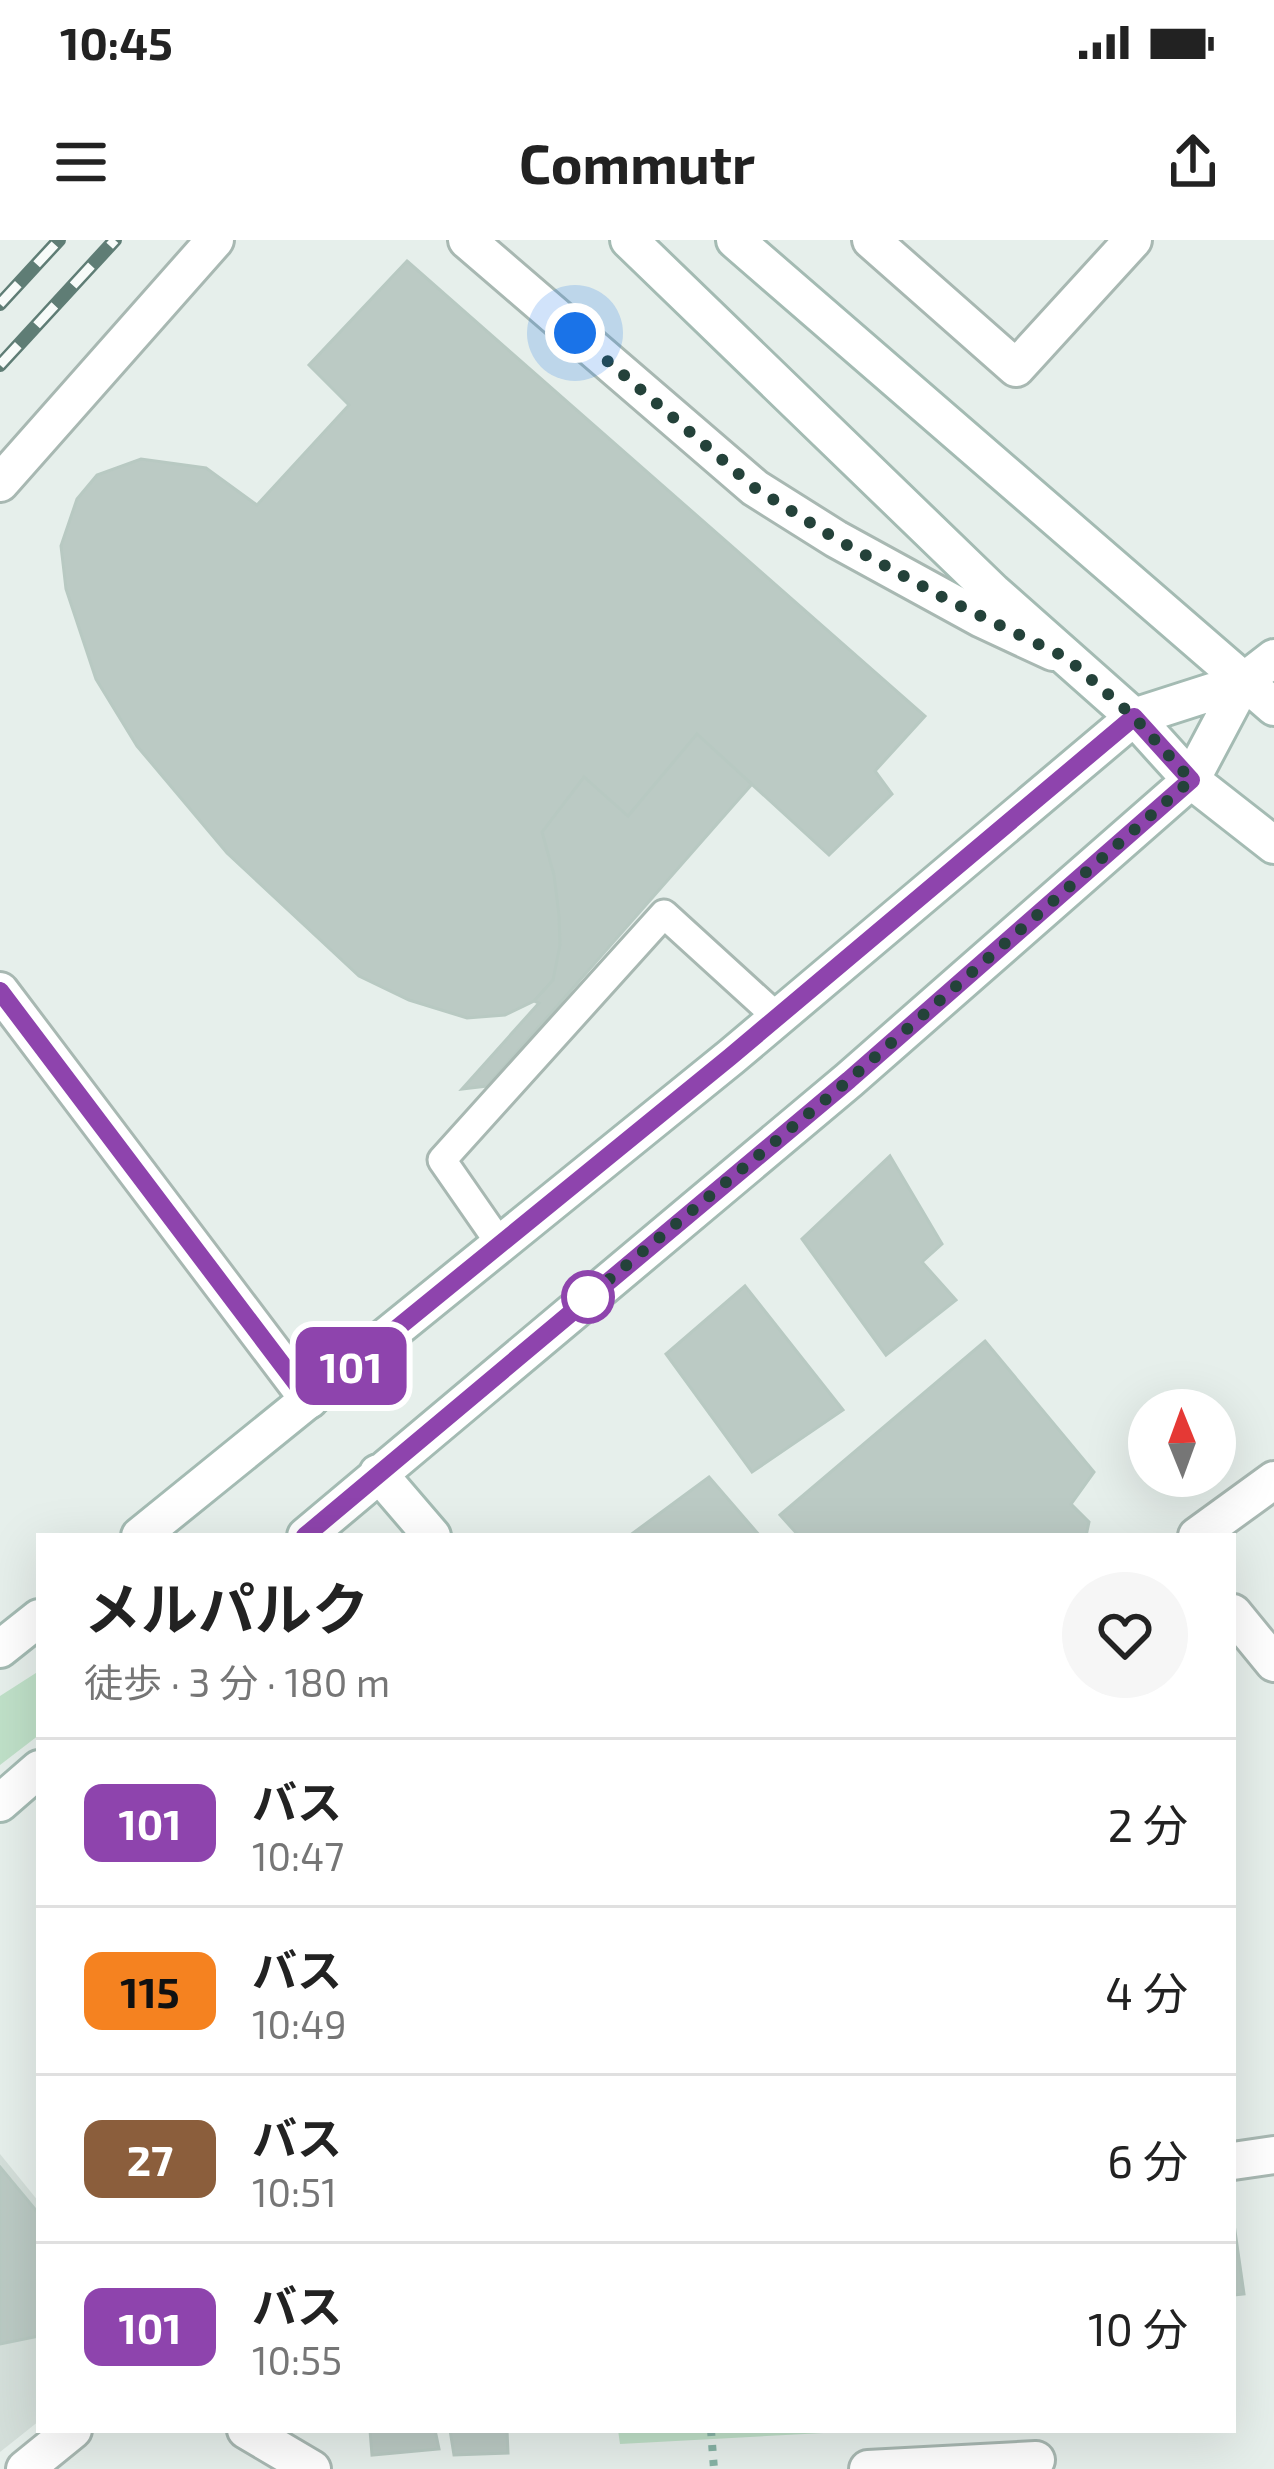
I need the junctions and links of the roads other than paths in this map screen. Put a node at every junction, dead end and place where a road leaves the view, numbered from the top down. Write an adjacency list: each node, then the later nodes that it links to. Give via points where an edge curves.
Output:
1 (215, 240): 7 (street)
2 (467, 240): 8 (street, via 755,488 982,619)
3 (629, 240): 8 (street)
4 (735, 240): 10 (street)
5 (871, 240): 6 (street, via 1016,368)
6 (1132, 240)
7 (0, 483)
8 (1067, 658): 12 (street)
9 (1274, 658): 10 (street)
10 (1244, 682): 11 (street); 12 (street); 13 (street)
11 (1274, 707)
12 (1134, 717): 13 (street); 16 (street)
13 (1191, 780): 14 (street); 19 (street, via 849,1080)
14 (1274, 845)
15 (0, 991): 18 (street)
16 (777, 1017): 17 (street); 17 (lane, via 664,914 442,1160)
17 (501, 1245): 18 (street)
18 (309, 1400): 21 (street)
19 (378, 1473): 22 (street); 23 (street)
20 (1274, 1480): 24 (street)
21 (144, 1533)
22 (308, 1533)
23 (429, 1533)
24 (1201, 1533)
25 (1236, 1616): 28 (street)
26 (36, 1620): 27 (street)
27 (0, 1649)
28 (1274, 1663)
29 (36, 1772): 30 (street)
30 (0, 1803)
31 (1274, 2155): 32 (street)
32 (1236, 2161)
33 (69, 2433): 36 (street)
34 (251, 2433): 37 (street)
35 (1034, 2453): 38 (street)
36 (26, 2469)
37 (311, 2469)
38 (868, 2469)

